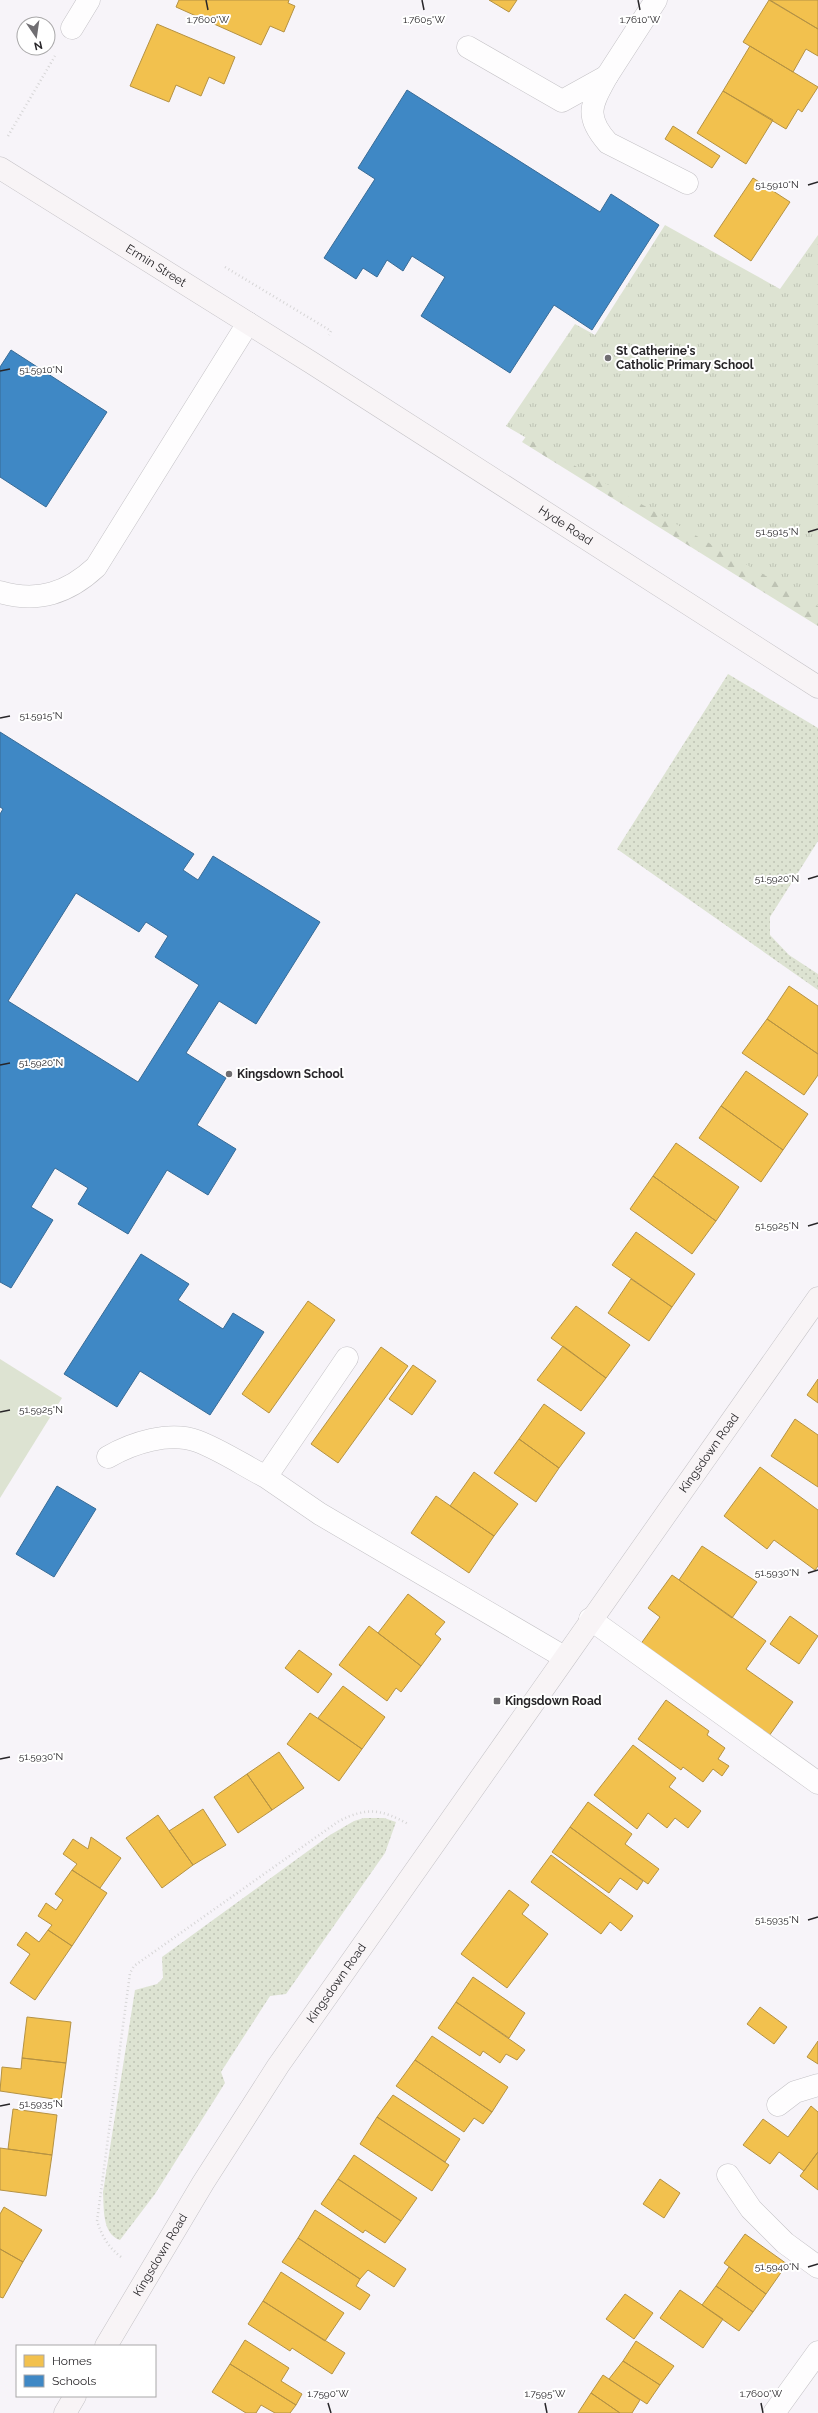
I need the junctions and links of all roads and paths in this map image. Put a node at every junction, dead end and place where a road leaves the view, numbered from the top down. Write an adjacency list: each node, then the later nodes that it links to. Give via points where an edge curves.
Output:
1 (89, 0): 3 (street)
2 (656, 0): 5 (street)
3 (72, 28): 6 (path, via 8,136)
4 (468, 47): 5 (street, via 562,101)
5 (607, 76): 8 (street, via 593,101 593,122 600,134 608,143)
6 (15, 140)
7 (0, 168): 10 (main road, Ermin Street)
8 (687, 183)
9 (223, 266): 11 (path, via 331,331)
10 (248, 323): 11 (main road, Ermin Street); 12 (street, via 96,567 64,590 38,596 13,596)
11 (312, 363): 13 (main road, Hyde Road)
12 (0, 592)
13 (818, 687)
14 (818, 1298): 18 (main road, Kingsdown Road)
15 (347, 1358): 17 (street)
16 (108, 1457): 17 (street, via 132,1444 175,1438 196,1441)
17 (266, 1477): 19 (street, via 320,1514)
18 (590, 1619): 19 (main road, Kingsdown Road); 20 (street)
19 (564, 1657): 21 (main road, Kingsdown Road)
20 (818, 1783)
21 (436, 1840): 26 (main road, Kingsdown Road, via 278,2066 203,2183); 26 (path, via 392,1815 372,1811 356,1812 339,1821 134,1966 130,1974 97,2221 110,2249)
22 (818, 2085): 23 (street, via 795,2092)
23 (778, 2106)
24 (728, 2175): 25 (street, via 751,2209 786,2243)
25 (818, 2267)
26 (148, 2276): 27 (main road, Kingsdown Road)
27 (107, 2345)
28 (818, 2352): 31 (street)
29 (74, 2397): 30 (main road)
30 (65, 2413)
31 (774, 2413)

